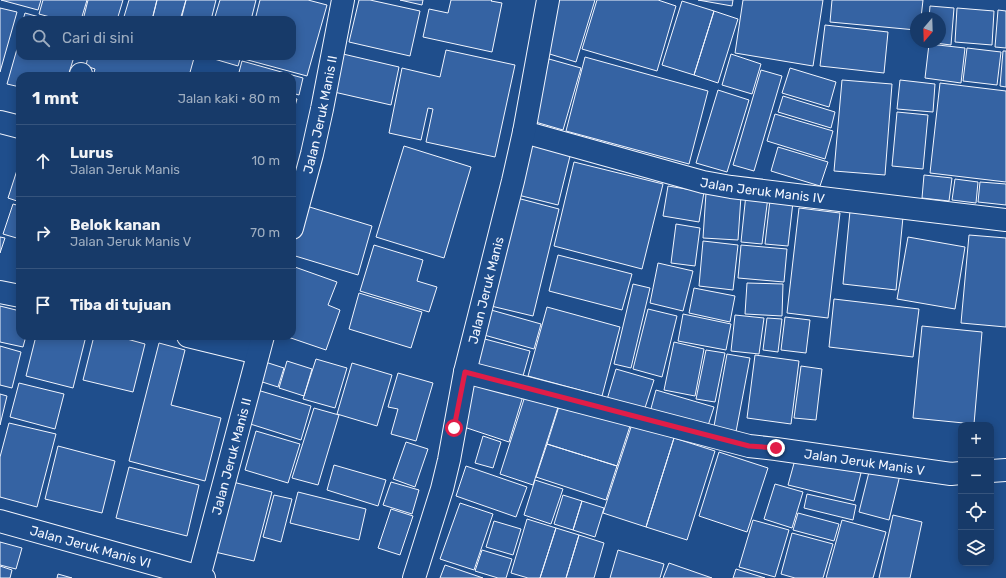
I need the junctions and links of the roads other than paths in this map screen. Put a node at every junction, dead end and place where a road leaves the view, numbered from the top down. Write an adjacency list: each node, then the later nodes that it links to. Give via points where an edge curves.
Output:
1 (342, 0): 6 (street, Jalan Jeruk Manis II, via 315,139)
2 (548, 0): 5 (street, Jalan Jeruk Manis)
3 (0, 122): 4 (street)
4 (16, 126)
5 (524, 132): 7 (street, Jalan Jeruk Manis IV, via 703,182); 12 (street, Jalan Jeruk Manis)
6 (296, 213)
7 (1006, 220)
8 (0, 292): 9 (street)
9 (16, 295)
10 (224, 340): 11 (street)
11 (260, 344): 17 (street, Jalan Jeruk Manis II)
12 (465, 372): 15 (street, Jalan Jeruk Manis V, via 749,446); 18 (street, Jalan Jeruk Manis, via 442,489)
13 (1006, 470): 14 (street)
14 (994, 471)
15 (958, 473)
16 (0, 521): 17 (street, Jalan Jeruk Manis VI)
17 (202, 577)
18 (414, 578)

